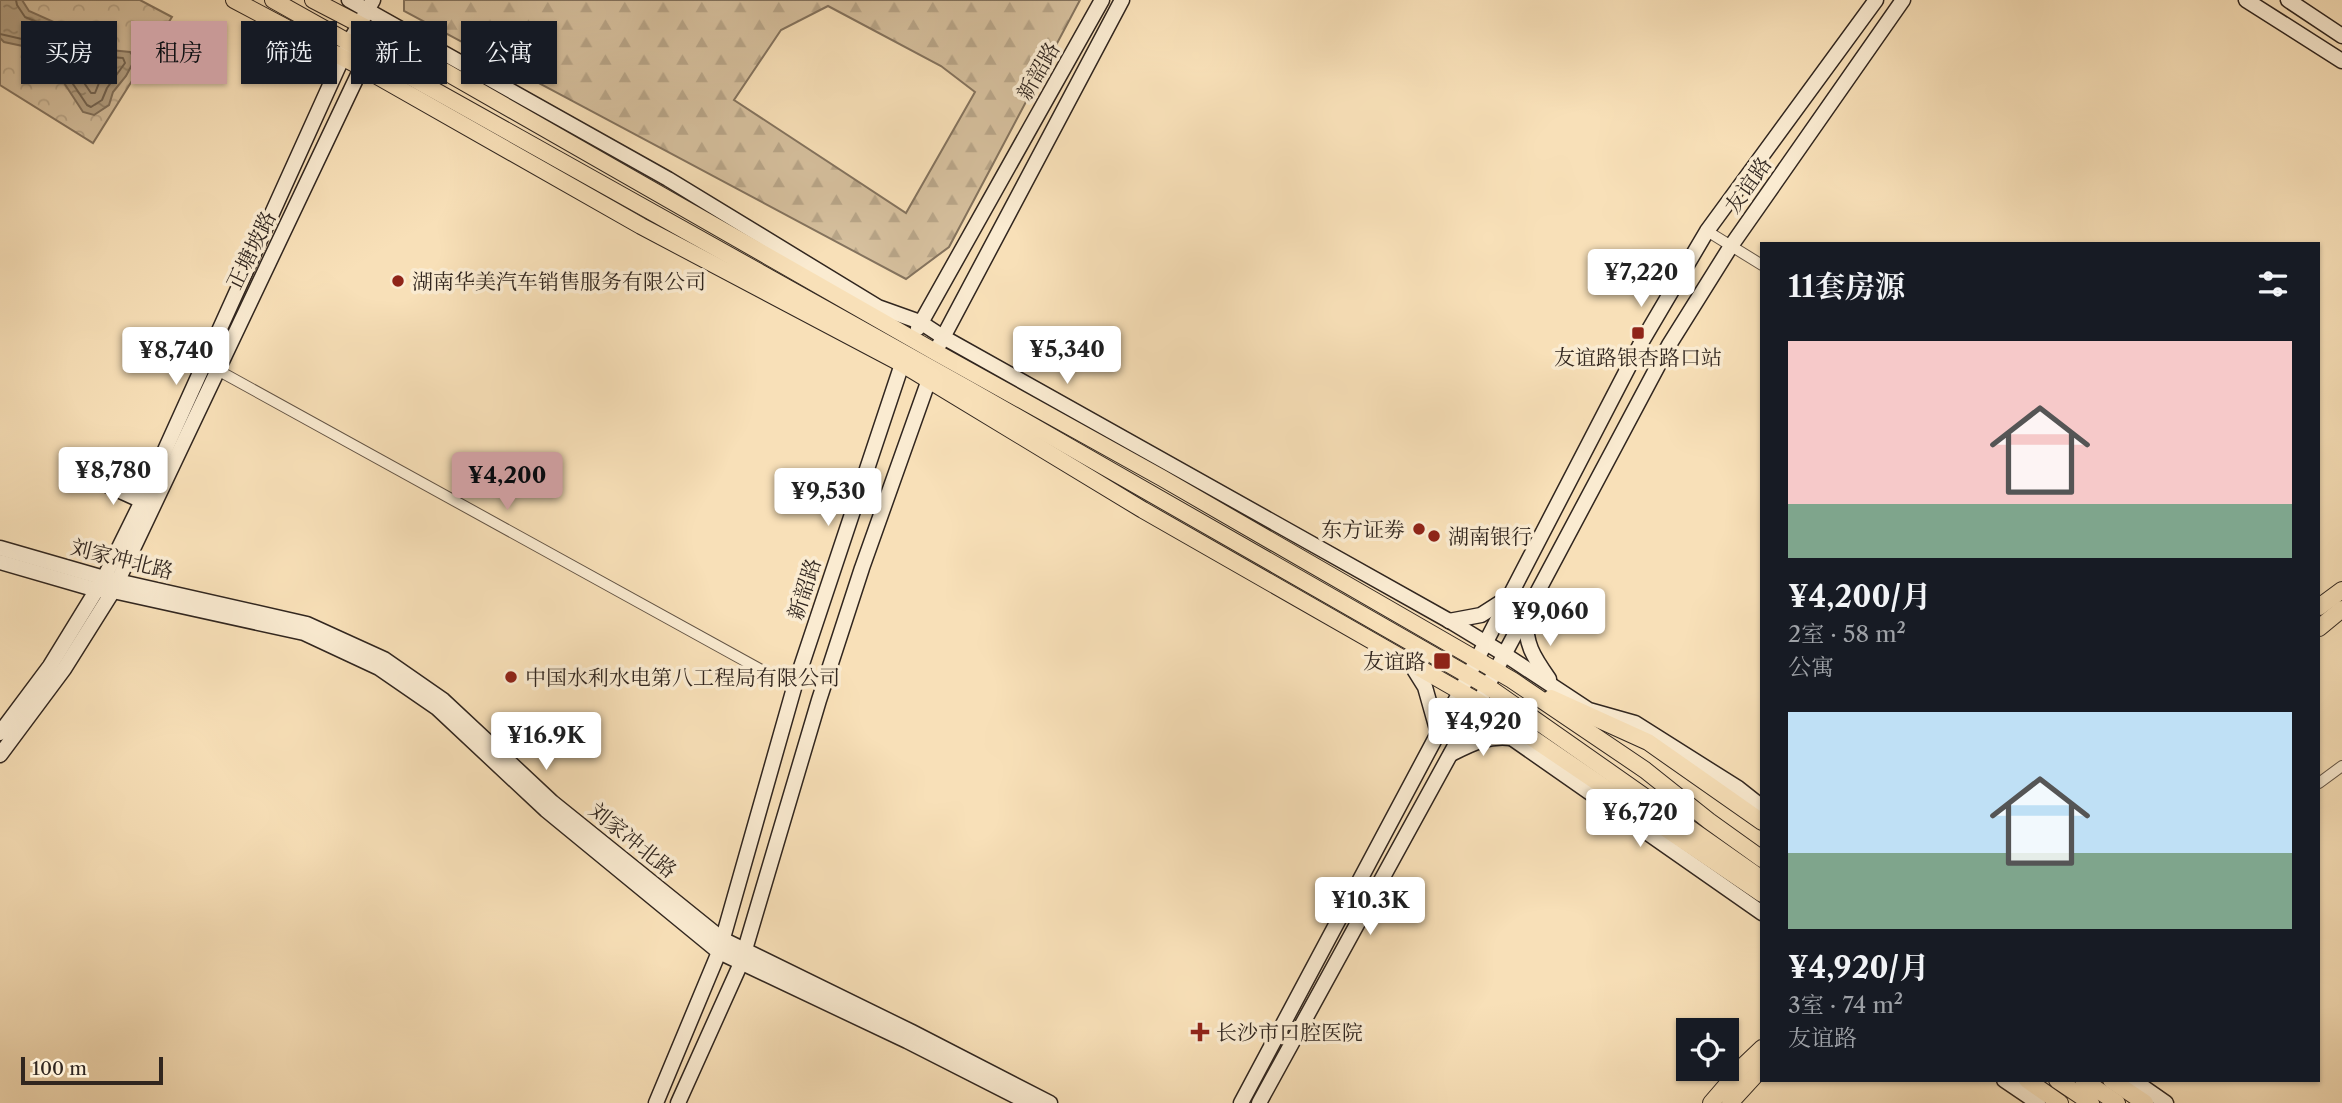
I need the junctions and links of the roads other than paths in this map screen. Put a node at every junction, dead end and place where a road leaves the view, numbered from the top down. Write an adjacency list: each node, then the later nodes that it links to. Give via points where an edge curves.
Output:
1 (234, 0): 16 (main road)
2 (273, 0): 15 (main road)
3 (313, 0): 12 (main road)
4 (349, 0): 11 (main road)
5 (1102, 0): 26 (main road, 新韶路)
6 (1122, 0): 27 (main road, 新韶路)
7 (1877, 0): 23 (main road, 友谊路)
8 (1903, 0): 24 (main road, 友谊路)
9 (2246, 0): 17 (main road)
10 (2288, 0): 14 (main road)
11 (370, 5): 13 (main road, 正塘坡路); 26 (main road, via 878,307)
12 (352, 21)
13 (361, 21)
14 (2342, 36)
15 (350, 41): 16 (main road, 正塘坡路)
16 (342, 58): 18 (main road); 31 (main road, 正塘坡路)
17 (2342, 61)
18 (351, 62)
19 (447, 73): 28 (main road)
20 (352, 84): 31 (main road, 正塘坡路)
21 (390, 84): 30 (main road, via 641,226)
22 (426, 84): 30 (main road)
23 (1707, 231): 24 (street); 39 (main road, 友谊路, via 1641,343)
24 (1731, 246): 25 (street); 42 (main road, 友谊路, via 1669,345)
25 (1760, 264)
26 (920, 322): 27 (main road); 28 (main road, 新韶路)
27 (943, 337): 29 (main road, 新韶路); 43 (main road)
28 (915, 340): 29 (main road); 30 (main road, 新韶路)
29 (937, 353): 32 (main road, 新韶路); 48 (main road, via 1162,478)
30 (905, 359): 32 (main road); 52 (main road, 新韶路)
31 (212, 366): 34 (main road, 正塘坡路); 37 (main road, 正塘坡路); 52 (street)
32 (930, 375): 47 (main road, via 1143,510); 48 (main road); 75 (main road, 新韶路, via 819,700)
33 (98, 481): 34 (main road)
34 (142, 502): 37 (main road, 正塘坡路)
35 (0, 548): 37 (main road, 刘家冲北路)
36 (0, 562): 37 (main road, 刘家冲北路)
37 (108, 585): 58 (main road, 正塘坡路); 65 (main road, 正塘坡路, via 64,669); 74 (main road, 刘家冲北路, via 307,624 384,659 443,700 552,802)
38 (2342, 590): 40 (main road)
39 (1507, 599): 43 (main road, via 1481,615); 45 (main road, 友谊路)
40 (2320, 604): 41 (street)
41 (2340, 613): 44 (main road)
42 (1525, 615): 46 (main road, 友谊路); 53 (main road, via 1526,640)
43 (1449, 621): 45 (main road)
44 (2320, 627)
45 (1484, 642): 46 (main road); 48 (main road, 友谊路)
46 (1504, 654): 49 (main road, 友谊路); 53 (main road)
47 (1410, 663): 54 (main road); 59 (main road, via 1425,687)
48 (1472, 667): 49 (main road); 51 (main road); 54 (main road, 友谊路)
49 (1495, 671): 50 (main road); 51 (main road, 友谊路)
50 (1512, 680): 57 (main road); 70 (main road, via 1645,770)
51 (1487, 686): 55 (main road, 友谊路); 63 (main road)
52 (794, 688): 74 (main road, 新韶路)
53 (1556, 689): 56 (main road)
54 (1460, 692): 55 (main road); 59 (main road, 友谊路)
55 (1479, 702): 60 (main road, via 1493,725); 62 (main road); 64 (main road, 友谊路)
56 (1589, 710): 57 (main road); 68 (main road, via 1636,723)
57 (1629, 732): 69 (main road)
58 (0, 733)
59 (1438, 733): 88 (main road, 友谊路)
60 (1511, 738): 61 (main road); 64 (main road, via 1482,739)
61 (1530, 751): 62 (main road); 73 (main road)
62 (1552, 751): 63 (main road); 72 (main road)
63 (1581, 751): 71 (main road)
64 (1451, 754): 89 (main road, 友谊路)
65 (0, 755)
66 (2342, 766): 67 (street)
67 (2320, 782)
68 (1760, 805)
69 (1760, 821)
70 (1760, 858)
71 (1760, 878)
72 (1760, 893)
73 (1760, 912)
74 (720, 946): 75 (main road, 刘家冲北路); 84 (main road, 新韶路)
75 (743, 957): 85 (main road, 新韶路); 86 (main road, 刘家冲北路); 87 (main road, 刘家冲北路)
76 (1760, 1050): 90 (main road)
77 (1760, 1070): 91 (main road)
78 (2007, 1082): 92 (main road)
79 (2030, 1082): 93 (main road)
80 (2060, 1082): 94 (main road)
81 (2086, 1082): 95 (main road)
82 (2114, 1082): 96 (main road)
83 (2136, 1082): 97 (main road)
84 (656, 1103)
85 (678, 1103)
86 (1029, 1103)
87 (1051, 1103)
88 (1241, 1103)
89 (1259, 1103)
90 (1711, 1103)
91 (1730, 1103)
92 (2038, 1103)
93 (2060, 1103)
94 (2091, 1103)
95 (2117, 1103)
96 (2145, 1103)
97 (2166, 1103)

